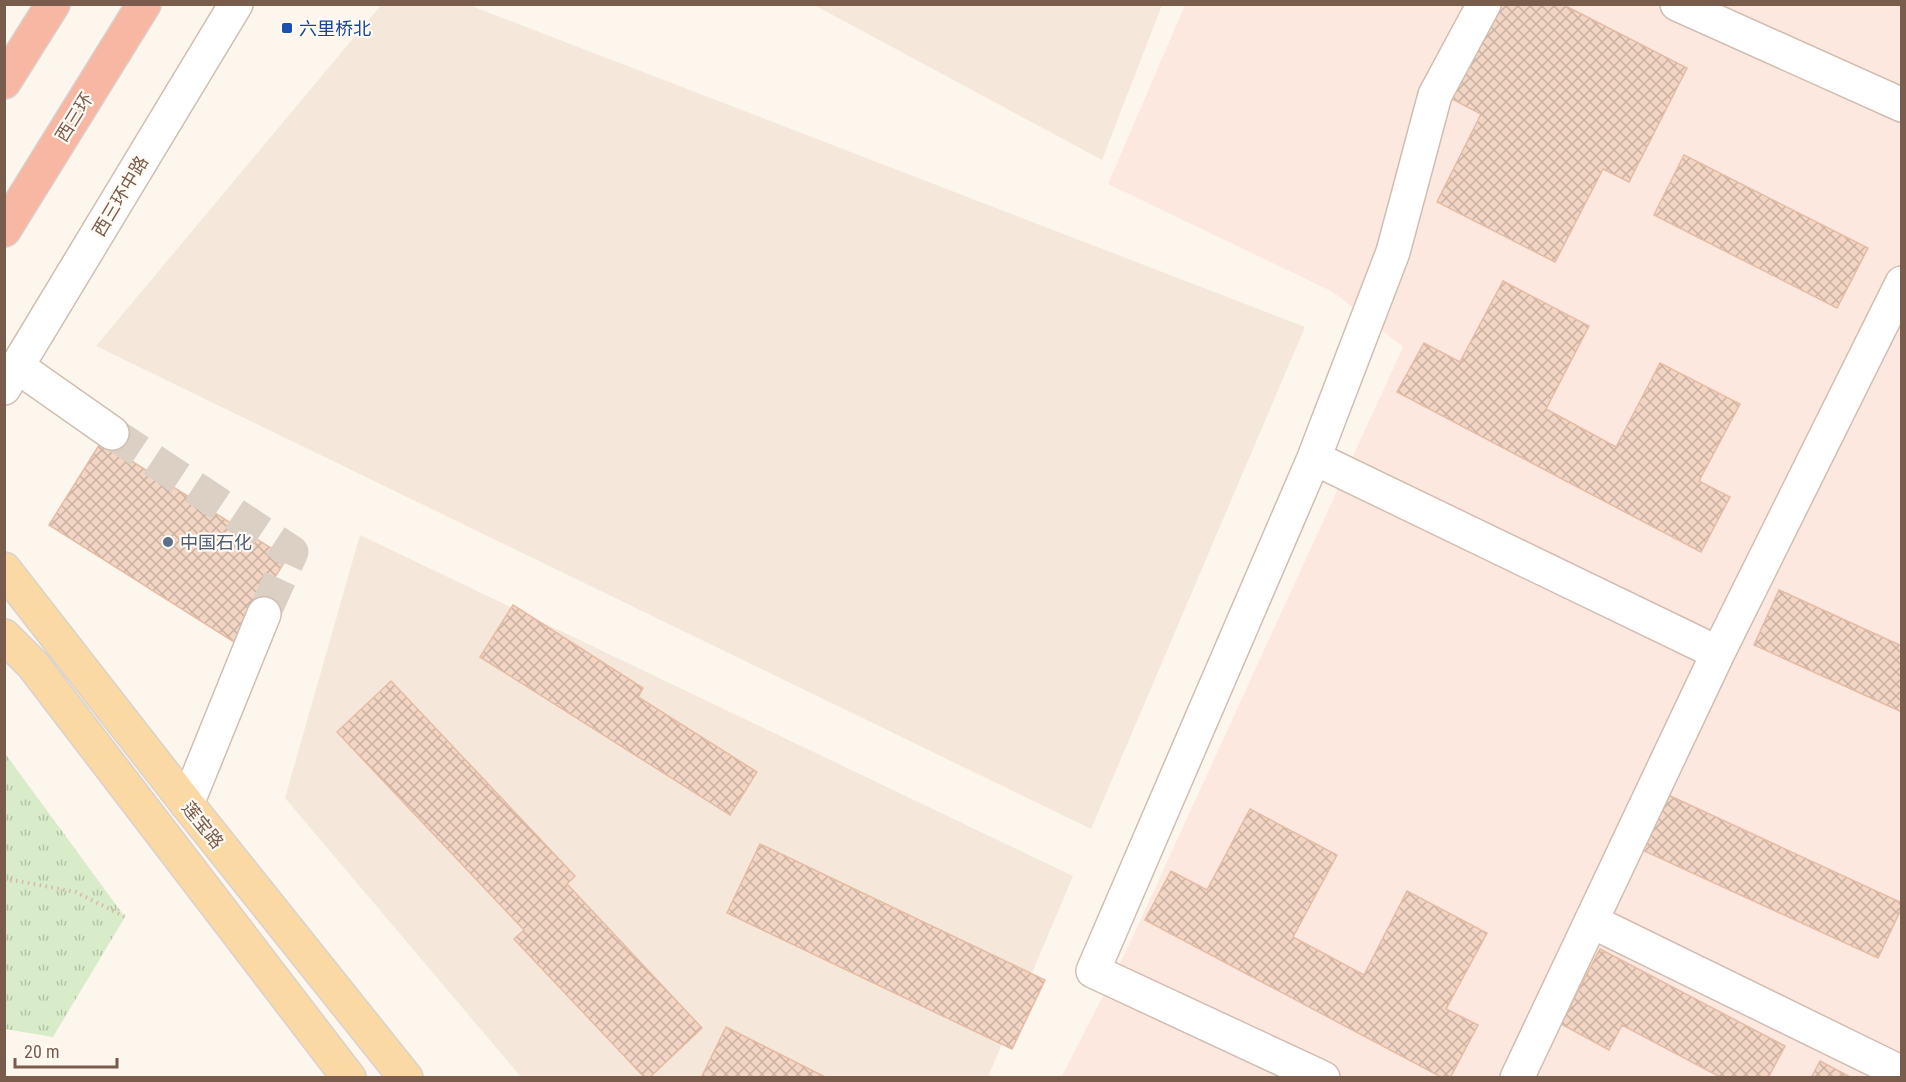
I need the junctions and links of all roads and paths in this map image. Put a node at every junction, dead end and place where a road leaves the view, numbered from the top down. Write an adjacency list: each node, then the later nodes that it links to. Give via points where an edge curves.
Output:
1 (52, 4): 6 (highway)
2 (144, 4): 8 (highway, 西三环)
3 (236, 4): 10 (street, 西三环中路)
4 (1484, 4): 12 (street, via 1434,95 1393,252)
5 (1677, 4): 7 (street)
6 (4, 82)
7 (1902, 105)
8 (4, 230)
9 (1902, 283): 16 (street)
10 (11, 377): 11 (street)
11 (112, 433)
12 (1314, 458): 16 (street); 25 (street, via 1093,972)
13 (4, 569): 17 (main road, 莲宝路)
14 (264, 614): 17 (street)
15 (4, 636): 23 (main road, 莲宝路, via 33,665)
16 (1718, 653): 20 (street)
17 (187, 804): 24 (main road, 莲宝路)
18 (4, 880): 19 (path, via 76,892)
19 (125, 916)
20 (1591, 921): 21 (street); 22 (street)
21 (1902, 1073)
22 (1526, 1075)
23 (348, 1077)
24 (406, 1077)
25 (1323, 1077)

